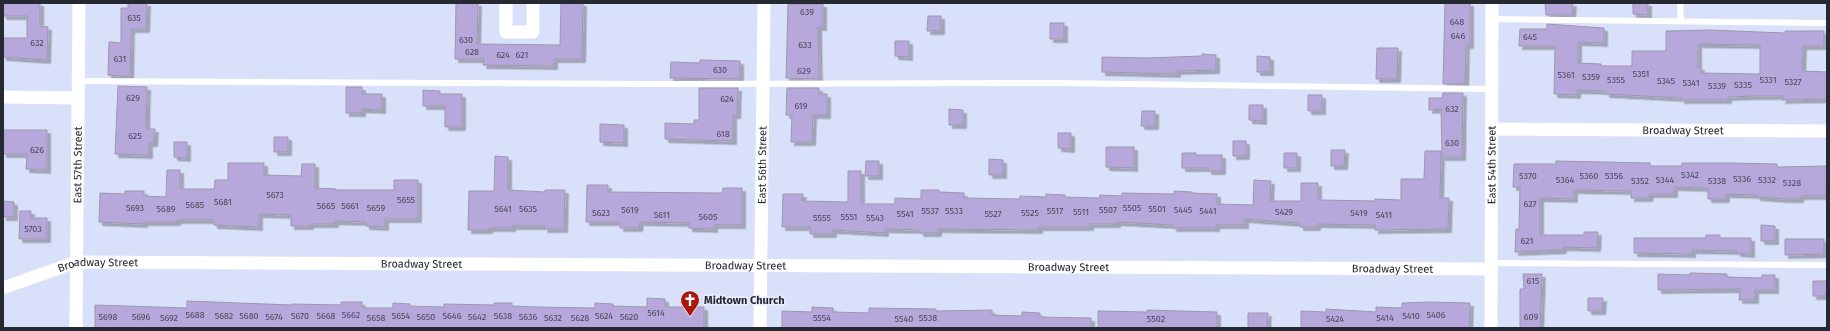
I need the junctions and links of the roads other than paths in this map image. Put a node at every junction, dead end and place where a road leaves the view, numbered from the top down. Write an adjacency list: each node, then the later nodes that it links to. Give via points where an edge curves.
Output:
1 (79, 3): 10 (street, East 57th Street)
2 (506, 3): 3 (street, via 506,32 533,32)
3 (533, 3)
4 (764, 3): 11 (street, East 56th Street)
5 (1492, 3): 7 (street, East 54th Street)
6 (1680, 3): 8 (lane)
7 (1492, 19): 8 (lane); 12 (street, East 54th Street)
8 (1681, 20): 9 (lane)
9 (1827, 23)
10 (78, 81): 11 (lane); 14 (street, East 57th Street)
11 (763, 84): 12 (lane, via 1056,83); 19 (street, East 56th Street)
12 (1492, 89): 15 (street, East 54th Street)
13 (3, 97): 14 (street)
14 (78, 98): 17 (street, East 57th Street)
15 (1492, 128): 16 (street, Broadway Street); 20 (street, East 54th Street)
16 (1827, 131)
17 (76, 262): 19 (street, Broadway Street); 21 (street, Broadway Street); 22 (street, East 57th Street)
18 (1827, 264): 20 (lane)
19 (760, 265): 20 (street, Broadway Street); 23 (street, East 56th Street)
20 (1491, 266): 24 (street, East 54th Street)
21 (3, 288)
22 (76, 328)
23 (760, 328)
24 (1491, 328)

